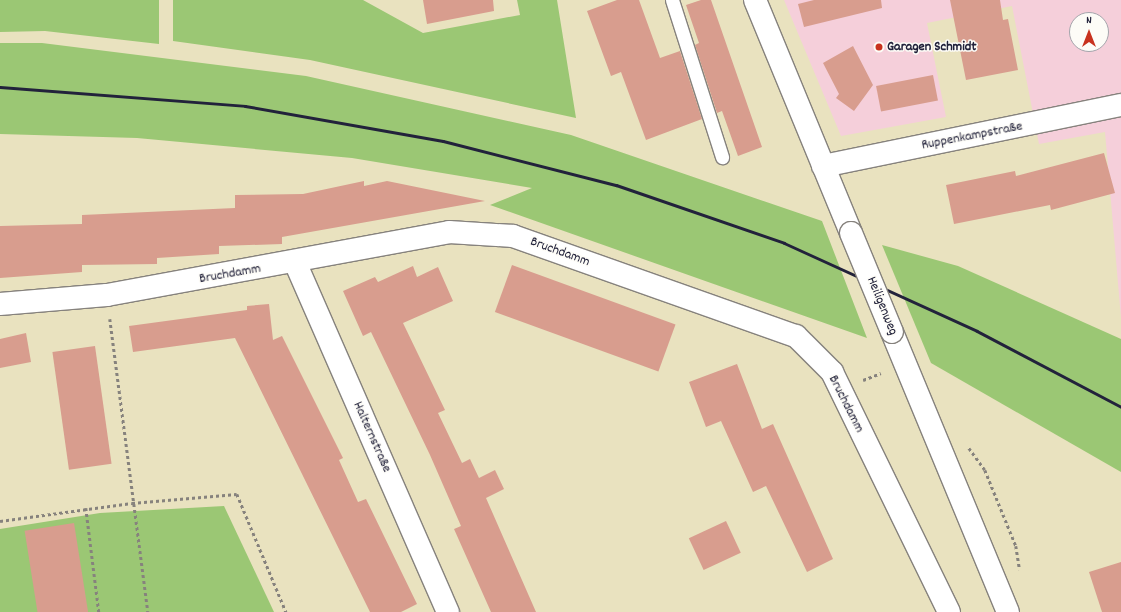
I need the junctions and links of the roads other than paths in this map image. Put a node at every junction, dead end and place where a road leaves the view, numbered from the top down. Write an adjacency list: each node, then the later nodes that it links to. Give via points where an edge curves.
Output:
1 (672, 0): 4 (lane)
2 (755, 0): 5 (street, Heiligenweg)
3 (1121, 105): 5 (street, Ruppenkampstraße)
4 (722, 157)
5 (823, 166): 10 (street, Heiligenweg, bridge)
6 (295, 262): 7 (street, Bruchdamm, via 107,295); 8 (street, Halternstraße); 9 (street, Bruchdamm, via 449,232 513,236 796,336 832,372)
7 (0, 304)
8 (448, 612)
9 (949, 612)
10 (1008, 612)

